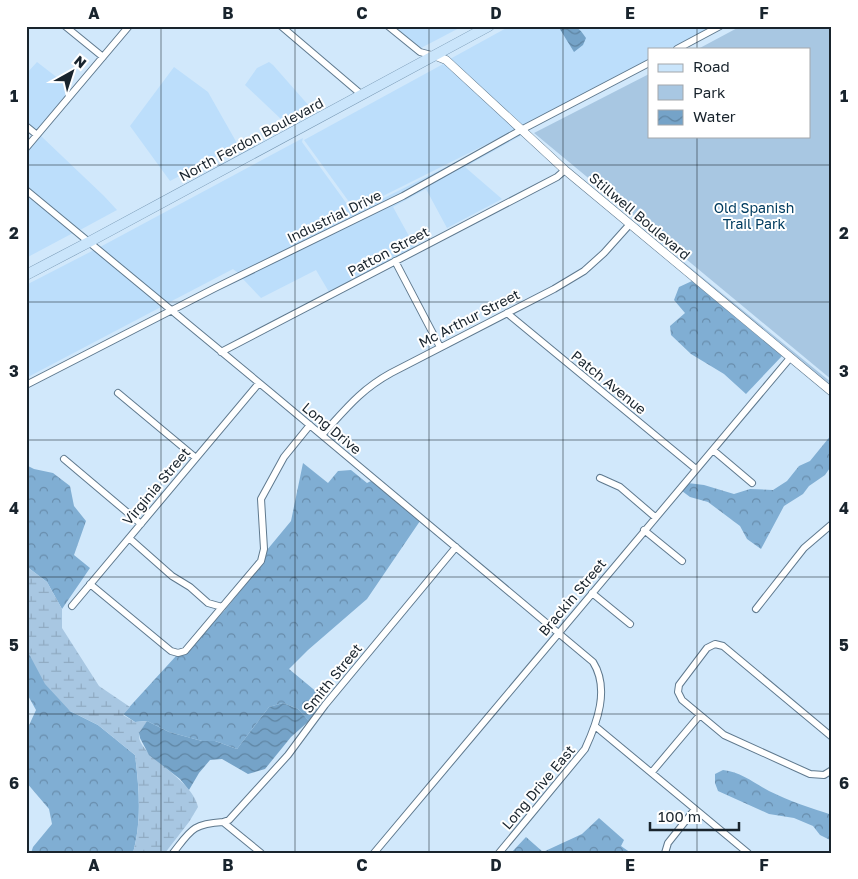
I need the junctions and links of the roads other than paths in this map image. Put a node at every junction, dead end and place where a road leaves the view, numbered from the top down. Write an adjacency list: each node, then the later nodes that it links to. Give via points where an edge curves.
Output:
1 (65, 26): 9 (street)
2 (129, 26): 9 (street)
3 (388, 26): 8 (street, via 420,52)
4 (489, 26): 8 (main road, North Ferdon Boulevard)
5 (720, 26): 7 (street)
6 (286, 28): 11 (street)
7 (679, 48)
8 (436, 56): 11 (main road, North Ferdon Boulevard); 13 (street, Stillwell Boulevard, via 446,60)
9 (103, 58): 14 (street)
10 (648, 64): 13 (street, Industrial Drive)
11 (362, 95): 19 (main road, North Ferdon Boulevard)
12 (26, 126): 14 (street)
13 (521, 130): 16 (street, Stillwell Boulevard); 22 (street, Industrial Drive, via 403,196)
14 (37, 136): 15 (street)
15 (26, 148)
16 (565, 170): 18 (street, Stillwell Boulevard); 20 (street, Patton Street)
17 (26, 190): 19 (street, Long Drive)
18 (630, 224): 23 (street, Mc Arthur Street, via 584,271); 26 (street, Stillwell Boulevard)
19 (89, 242): 21 (main road, North Ferdon Boulevard); 22 (street, Long Drive)
20 (395, 261): 24 (street); 25 (street, Patton Street)
21 (26, 274)
22 (171, 311): 25 (street, Long Drive); 28 (street, Industrial Drive)
23 (507, 313): 24 (street, Mc Arthur Street); 36 (street, Patch Avenue)
24 (440, 347): 32 (street, Mc Arthur Street, via 370,386)
25 (221, 352): 27 (street, Long Drive)
26 (790, 358): 29 (street, Stillwell Boulevard); 33 (street, Brackin Street)
27 (259, 383): 31 (street, Long Drive); 34 (street, Virginia Street)
28 (26, 385)
29 (832, 392)
30 (118, 394): 34 (street)
31 (310, 425): 32 (street, Long Drive); 49 (street, via 284,457 262,499 264,549 261,561)
32 (322, 436): 44 (street, Long Drive)
33 (713, 450): 36 (street, Brackin Street); 38 (street)
34 (196, 458): 40 (street, Virginia Street)
35 (64, 459): 40 (street)
36 (696, 469): 39 (street, Brackin Street)
37 (600, 478): 39 (street, via 620,487)
38 (752, 483)
39 (655, 517): 42 (street, Brackin Street)
40 (141, 524): 43 (street, Virginia Street)
41 (832, 524): 50 (street, via 804,548)
42 (644, 530): 45 (street); 47 (street, Brackin Street)
43 (129, 538): 46 (street, Virginia Street); 49 (street, via 208,603)
44 (456, 547): 52 (street, Long Drive); 59 (street, Smith Street, via 325,705 288,755)
45 (682, 562)
46 (90, 584): 48 (street, Virginia Street); 49 (street, via 174,652 186,649)
47 (592, 593): 51 (street); 52 (street, Brackin Street)
48 (72, 606)
49 (222, 607)
50 (756, 609)
51 (630, 624)
52 (559, 632): 54 (street, Long Drive East, via 589,658 598,673 600,707); 62 (street, Brackin Street)
53 (700, 715): 55 (street, via 682,700 679,685 707,648 715,644 724,646); 56 (street, via 724,735 810,774 824,775); 57 (street)
54 (595, 726): 57 (street); 63 (street, Long Drive East, via 582,754)
55 (832, 737)
56 (832, 770)
57 (652, 772): 58 (street)
58 (695, 809): 64 (street, via 668,843); 65 (street)
59 (223, 822): 60 (street, via 196,827); 61 (street)
60 (173, 853)
61 (261, 853)
62 (374, 853)
63 (499, 853)
64 (665, 853)
65 (748, 853)

